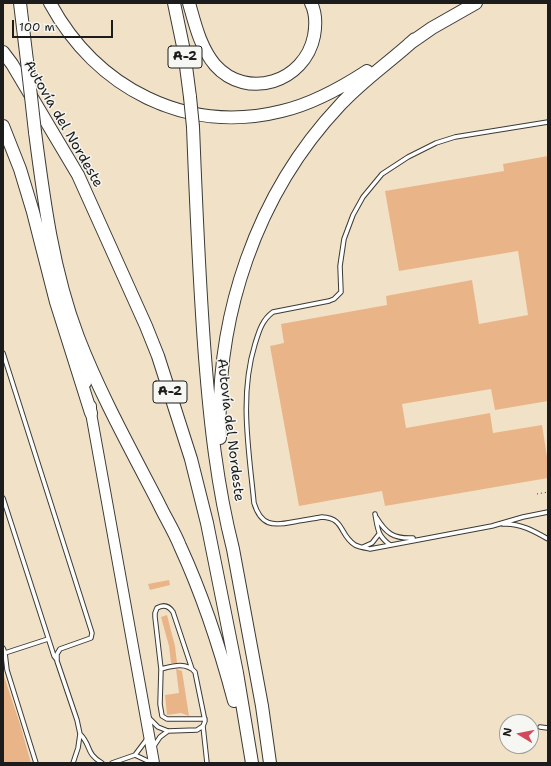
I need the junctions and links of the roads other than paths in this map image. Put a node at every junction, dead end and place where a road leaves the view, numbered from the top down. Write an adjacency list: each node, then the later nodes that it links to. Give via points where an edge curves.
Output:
1 (20, 3): 11 (highway, bridge, via 51,241)
2 (50, 3): 7 (highway, via 60,21 86,55 124,86 164,106 203,115 238,117 282,112 301,106 339,88)
3 (174, 3): 22 (highway, Autovía del Nordeste / A-2, bridge, via 184,51 193,127 209,399 217,470)
4 (189, 3): 5 (highway, via 202,45 215,65 235,79 258,84 275,81 301,65 313,41 315,29)
5 (311, 3)
6 (476, 3): 7 (highway)
7 (415, 39): 22 (highway, via 357,87 313,136 289,170 252,244 228,321 221,377 221,446 233,526)
8 (3, 52): 46 (highway, Autovía del Nordeste / A-2, via 78,175 158,356 191,459 207,524)
9 (548, 122): 21 (lane, via 454,137 408,157 382,174 363,197 344,240 340,266 341,292 329,302 273,312 266,317 261,326 248,375 246,423 257,513 271,524 329,517 340,524 350,541)
10 (3, 126): 13 (highway, via 31,204 56,302)
11 (78, 338): 13 (main road); 45 (highway, via 95,378 180,544 197,584 224,664 240,725)
12 (3, 353): 26 (lane, via 92,633 91,638 60,648)
13 (91, 413): 29 (main road)
14 (3, 498): 23 (lane)
15 (548, 512): 16 (lane)
16 (492, 526): 18 (lane); 19 (lane, via 519,525)
17 (379, 534): 18 (lane, via 376,516 383,528 394,536 404,539); 20 (lane); 21 (lane, via 372,543)
18 (424, 538): 20 (lane)
19 (548, 539)
20 (390, 545): 21 (lane)
21 (362, 547)
22 (233, 549): 47 (highway, Autovía del Nordeste / A-2)
23 (48, 639): 25 (lane); 26 (lane)
24 (3, 648): 25 (lane)
25 (5, 653): 39 (lane, via 7,670)
26 (57, 661): 35 (lane)
27 (161, 669): 28 (lane, via 187,666); 28 (lane, via 155,613 157,608 164,606 168,606 173,612); 30 (lane, via 162,716 166,719)
28 (192, 669): 30 (lane, via 196,674)
29 (145, 713): 34 (lane, via 154,724); 36 (main road)
30 (205, 718): 31 (lane)
31 (203, 726): 34 (lane, via 197,730); 44 (lane)
32 (540, 727): 33 (lane)
33 (548, 728)
34 (168, 731): 37 (lane, via 158,740)
35 (80, 734): 40 (lane); 41 (lane, via 91,755)
36 (149, 734): 37 (main road); 38 (lane)
37 (152, 751): 43 (main road)
38 (135, 756): 42 (lane); 43 (lane)
39 (36, 763)
40 (74, 763)
41 (102, 763)
42 (112, 763)
43 (153, 763)
44 (207, 763)
45 (246, 763)
46 (252, 763)
47 (270, 763)

